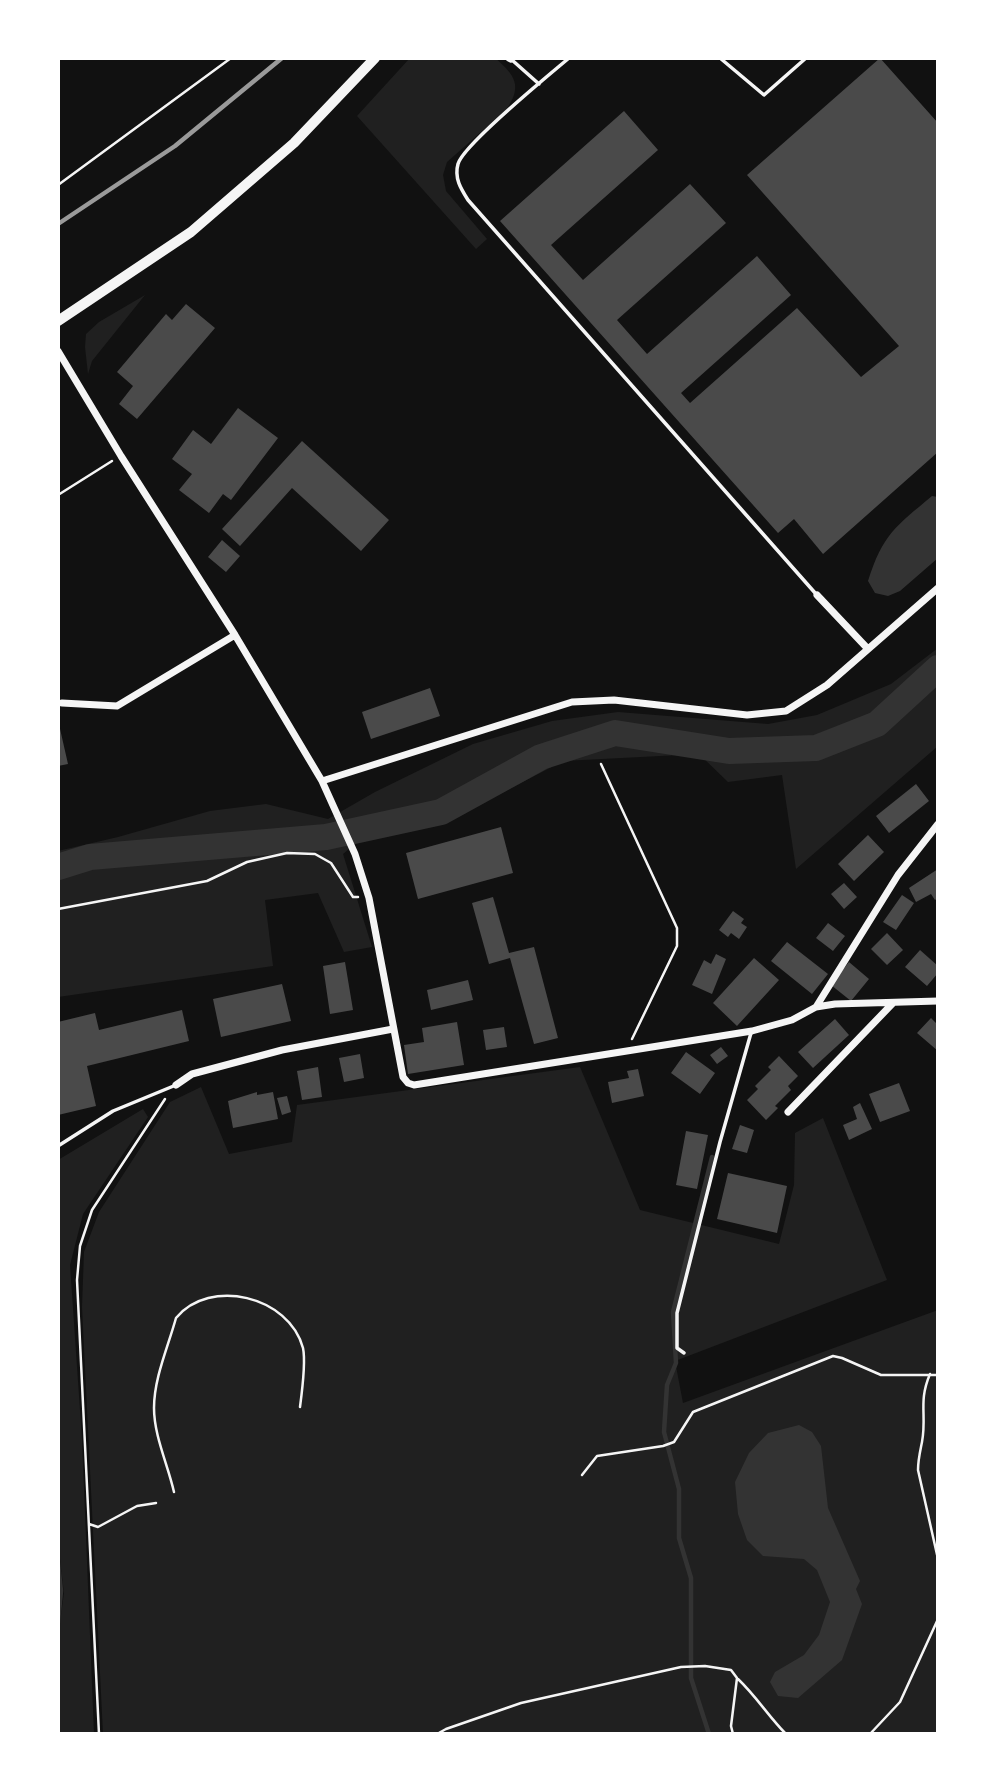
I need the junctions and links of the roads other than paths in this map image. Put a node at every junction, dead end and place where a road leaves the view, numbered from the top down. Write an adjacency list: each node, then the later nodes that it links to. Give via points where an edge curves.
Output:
1 (375, 58): 7 (main road, via 294,143 191,232)
2 (569, 58): 6 (lane)
3 (720, 58): 4 (lane, via 764,95)
4 (806, 58)
5 (510, 59): 6 (lane)
6 (539, 84): 10 (lane, via 461,156 459,186)
7 (58, 321)
8 (58, 351): 11 (street)
9 (938, 588): 12 (street)
10 (817, 595): 12 (street)
11 (235, 635): 13 (street, via 117,706); 14 (street)
12 (868, 649): 14 (street, via 827,685 786,710 747,715 614,700 572,702)
13 (62, 704)
14 (323, 782): 19 (street, via 369,898)
15 (938, 824): 18 (street, via 898,875)
16 (938, 1001): 17 (street)
17 (894, 1002): 18 (street); 22 (street)
18 (816, 1007): 20 (street, via 792,1020)
19 (393, 1029): 20 (street, via 402,1077 414,1085); 21 (street, via 192,1074)
20 (752, 1031): 24 (lane, via 677,1313 677,1348)
21 (176, 1085): 23 (lane, via 113,1111)
22 (788, 1112)
23 (58, 1146)
24 (684, 1353)

